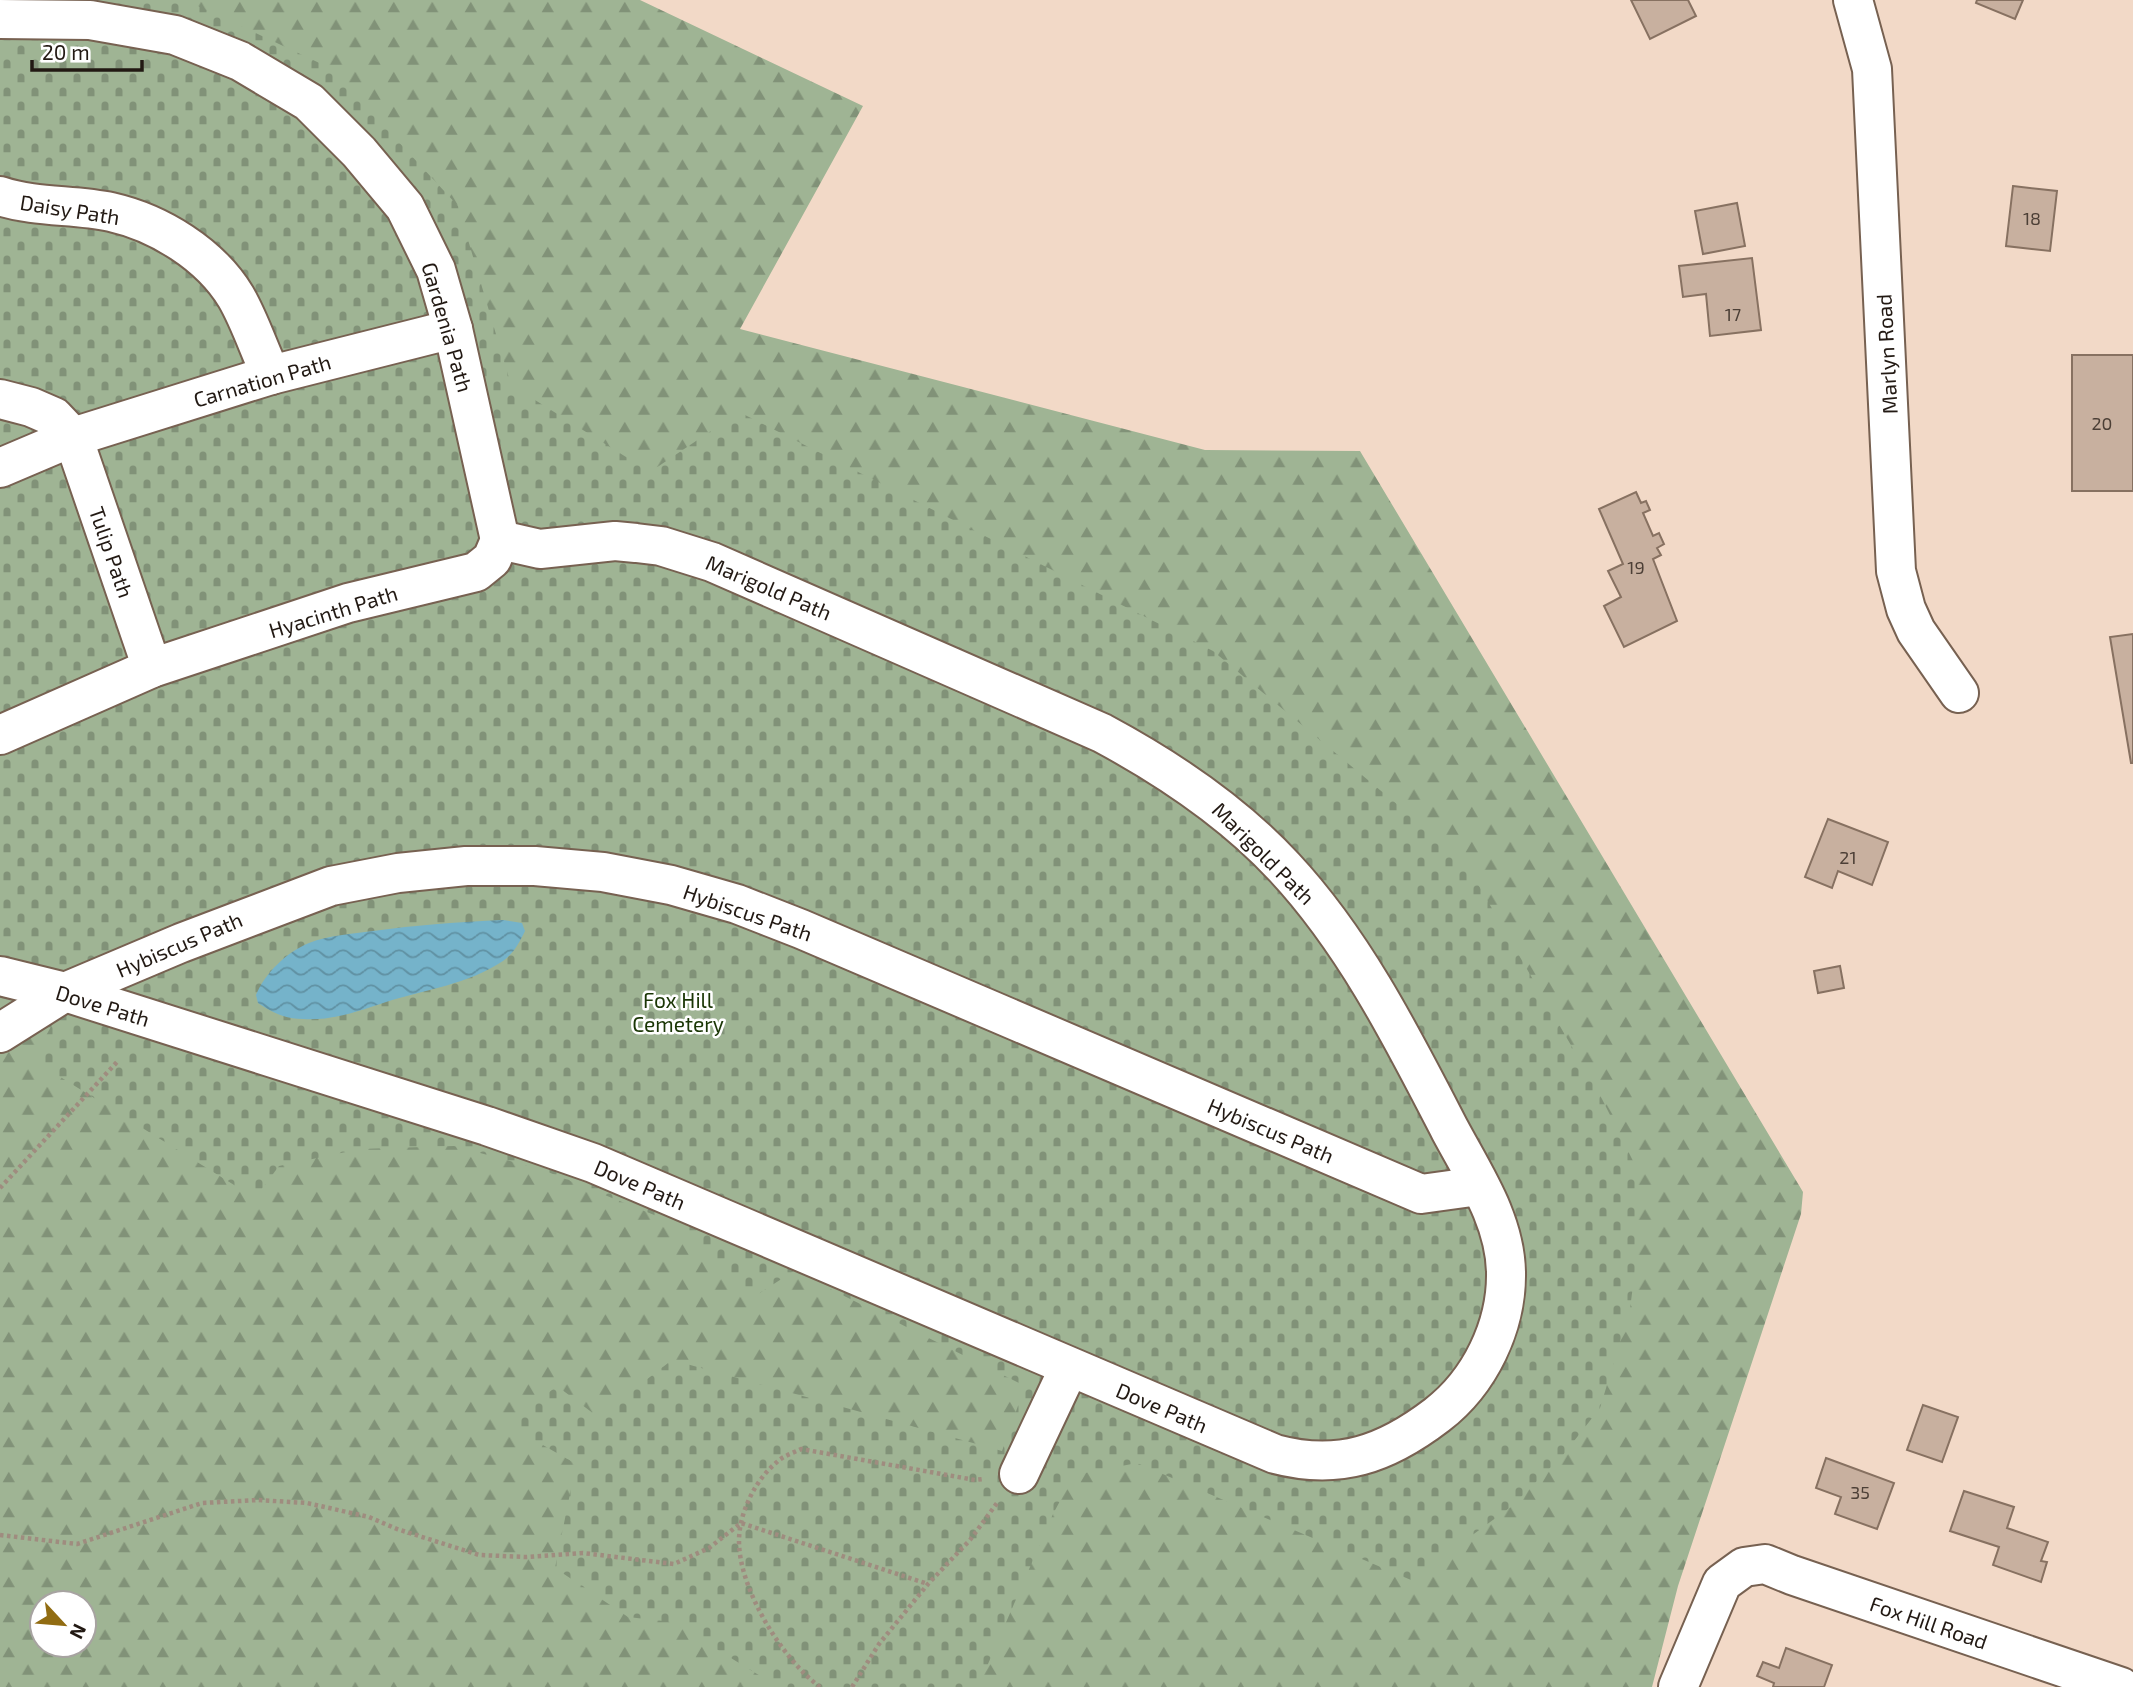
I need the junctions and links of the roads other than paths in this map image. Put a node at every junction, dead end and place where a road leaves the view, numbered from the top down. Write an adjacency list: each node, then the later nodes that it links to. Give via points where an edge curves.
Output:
1 (1853, 0): 11 (street, Marlyn Road, via 1872,69 1896,571 1916,631)
2 (0, 19): 4 (street, Gardenia Path, via 90,20 175,35 240,61 309,102 405,206 436,270)
3 (0, 196): 5 (street, Daisy Path, via 110,212 182,242 236,297)
4 (453, 330): 5 (street, Carnation Path); 9 (street, Gardenia Path)
5 (271, 375): 7 (street, Carnation Path)
6 (0, 399): 7 (street, via 54,417)
7 (73, 437): 8 (street, Carnation Path); 10 (street, Tulip Path)
8 (0, 468)
9 (500, 540): 10 (street, Hyacinth Path, via 492,559 476,572 348,603); 16 (street, Marigold Path, via 540,549 636,543 712,562 1102,733 1152,760 1244,828 1321,911 1406,1045)
10 (152, 668): 12 (street, Hyacinth Path)
11 (1959, 693)
12 (0, 735)
13 (0, 976): 14 (street, Dove Path)
14 (65, 992): 15 (street, Hybiscus Path); 16 (street, Hybiscus Path, via 331,886 466,866 603,872 737,904 801,929 1420,1194); 17 (street, Dove Path, via 593,1163)
15 (0, 1033)
16 (1479, 1186): 18 (street, Marigold Path, via 1503,1242 1505,1290 1492,1341 1466,1387 1414,1432 1371,1454 1322,1461)
17 (1069, 1368): 18 (street, Dove Path); 19 (street)
18 (1259, 1449)
19 (1018, 1474)
20 (1678, 1687): 21 (street, Fox Hill Road, via 1722,1583 1744,1567 1765,1564)
21 (2121, 1687)

